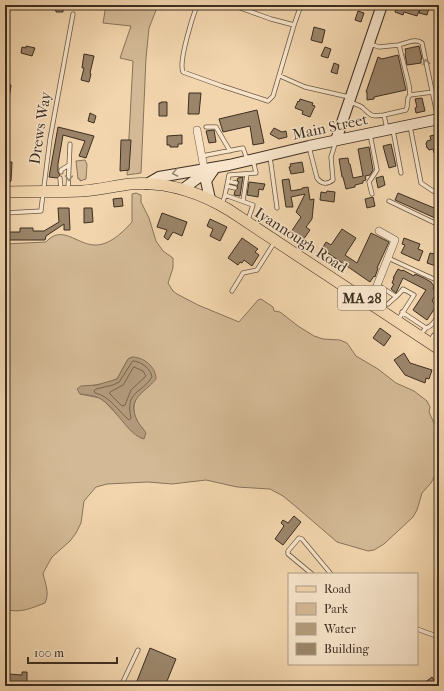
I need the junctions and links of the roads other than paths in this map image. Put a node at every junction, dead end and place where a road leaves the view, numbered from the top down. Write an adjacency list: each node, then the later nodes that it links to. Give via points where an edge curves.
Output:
1 (197, 5): 12 (lane, via 181,65 183,72 268,100 273,96)
2 (232, 5): 5 (lane)
3 (301, 5): 7 (lane)
4 (382, 5): 9 (main road)
5 (239, 6): 7 (lane)
6 (73, 14): 43 (lane, Drews Way)
7 (294, 25): 12 (lane)
8 (439, 34): 11 (lane)
9 (368, 44): 10 (lane, via 379,47); 15 (main road)
10 (399, 45): 13 (lane, one-way to 10, via 422,43 415,41); 14 (lane)
11 (439, 46)
12 (280, 76): 15 (lane, via 305,87)
13 (433, 92): 14 (lane); 17 (lane)
14 (410, 95): 16 (lane, via 406,110)
15 (349, 99): 16 (lane, via 370,115); 23 (main road)
16 (384, 115): 20 (lane)
17 (438, 116): 18 (main road, Main Street)
18 (410, 125): 20 (main road, Main Street); 45 (lane, via 421,183)
19 (206, 127): 26 (lane, via 216,127)
20 (390, 129): 22 (main road, Main Street); 34 (lane)
21 (197, 130): 27 (street)
22 (370, 133): 23 (main road, Main Street); 47 (lane, via 377,170 369,182)
23 (336, 140): 25 (main road, Main Street); 25 (lane, via 331,157 333,180 323,184 317,178)
24 (70, 144): 30 (lane)
25 (309, 146): 28 (main road, Main Street)
26 (230, 151): 27 (lane); 29 (lane, via 243,148)
27 (202, 156): 32 (street)
28 (270, 156): 29 (main road, Main Street); 53 (lane)
29 (250, 160): 31 (main road, Main Street); 35 (lane, via 256,173)
30 (69, 165): 33 (lane); 44 (lane, one-way to 44)
31 (228, 168): 32 (main road, Main Street); 35 (lane); 37 (lane)
32 (208, 170): 39 (main road, Main Street, one-way to 39, via 159,176); 42 (main road, Main Street); 49 (main road, via 206,180)
33 (61, 172)
34 (401, 172)
35 (247, 174): 51 (lane)
36 (60, 178): 44 (lane)
37 (228, 181): 38 (lane); 40 (lane)
38 (236, 183)
39 (147, 184): 42 (main road, Main Street / MA 28); 44 (main road, Main Street / MA 28)
40 (227, 186): 41 (lane); 48 (lane)
41 (236, 188)
42 (183, 189): 49 (main road, Iyannough Road / MA 28)
43 (43, 191): 44 (main road, Main Street / MA 28); 46 (main road, Main Street / MA 28); 54 (lane, Drews Way, via 41,211)
44 (65, 191)
45 (433, 191)
46 (5, 192)
47 (372, 194)
48 (225, 195): 51 (lane); 52 (lane)
49 (210, 199): 52 (main road, Iyannough Road / MA 28)
50 (389, 200): 56 (lane)
51 (243, 201): 55 (lane, via 253,205)
52 (221, 206): 55 (main road, Iyannough Road / MA 28)
53 (277, 208)
54 (5, 213)
55 (247, 222): 58 (main road, Iyannough Road / MA 28)
56 (439, 225)
57 (379, 231): 59 (street, via 395,240)
58 (275, 241): 62 (lane, via 257,270 243,273); 64 (main road, Iyannough Road / MA 28)
59 (388, 258): 60 (lane); 61 (street)
60 (434, 279)
61 (377, 285): 63 (lane); 64 (street)
62 (232, 292)
63 (395, 296): 65 (lane); 67 (lane, via 403,289 414,295)
64 (368, 302): 67 (main road, Iyannough Road / MA 28)
65 (388, 304)
66 (439, 313): 68 (lane, via 433,324)
67 (400, 316): 68 (main road, Iyannough Road / MA 28)
68 (423, 332): 69 (main road, Iyannough Road / MA 28)
69 (434, 340): 70 (main road, Iyannough Road / MA 28)
70 (439, 349)
71 (311, 573): 72 (lane, via 288,554 300,538)
72 (330, 573)
73 (418, 629): 74 (lane)
74 (439, 638)
75 (138, 650): 76 (lane)
76 (121, 686)

